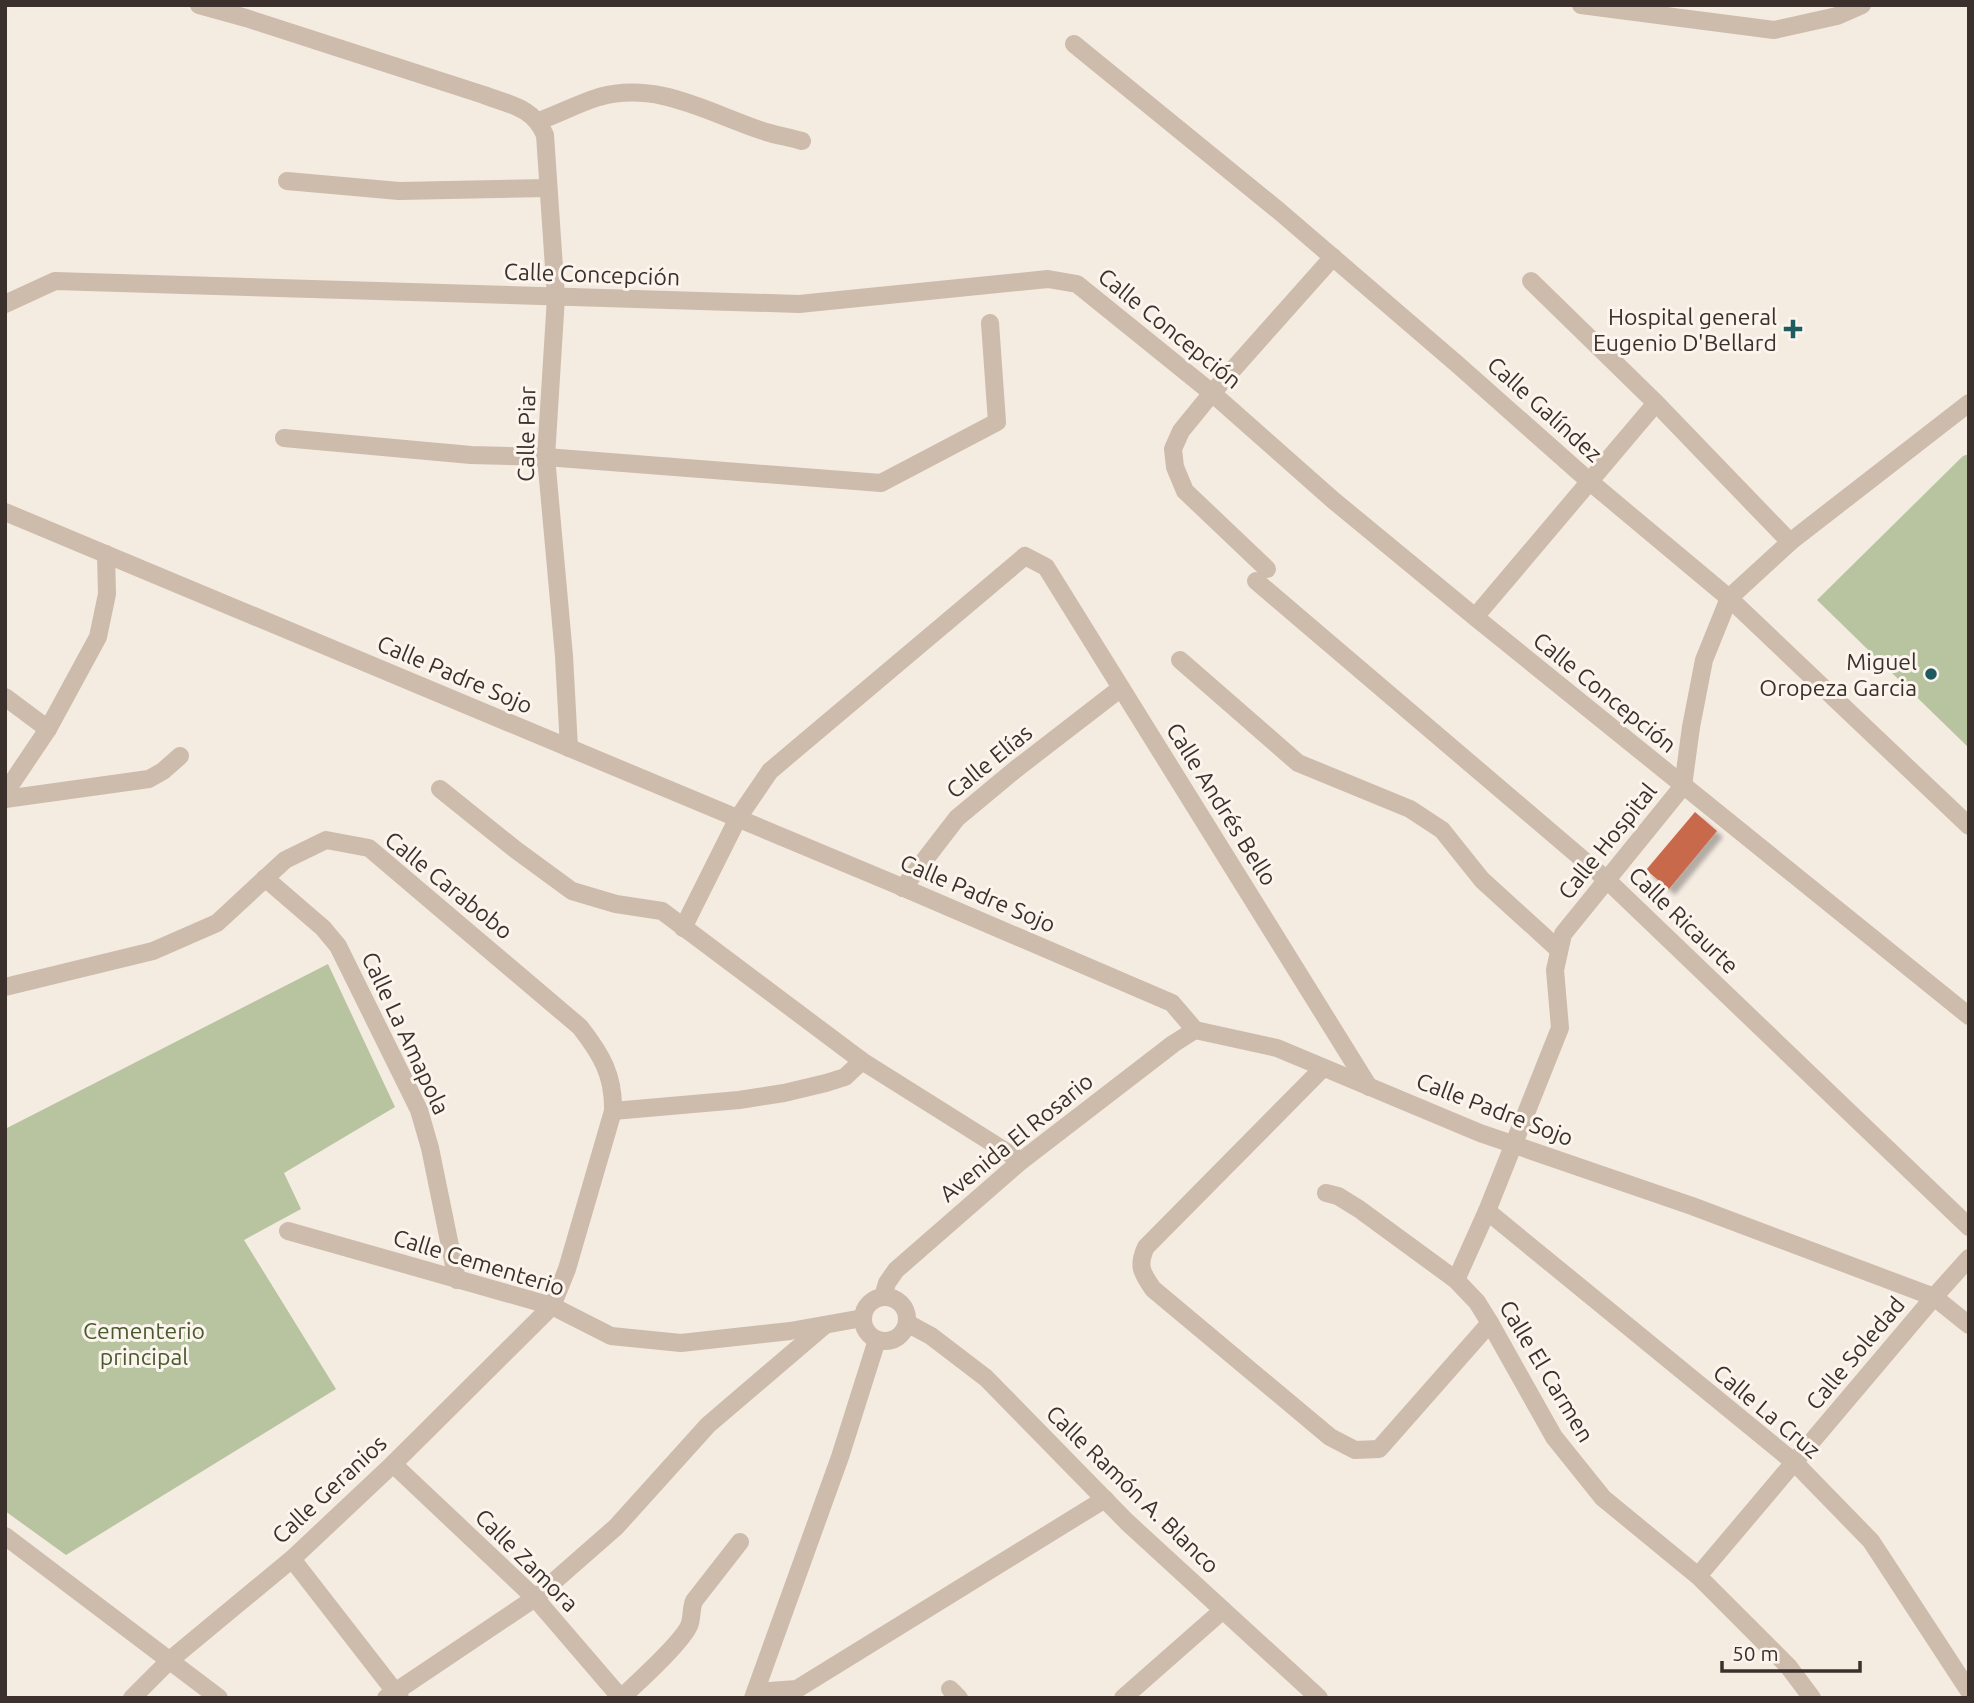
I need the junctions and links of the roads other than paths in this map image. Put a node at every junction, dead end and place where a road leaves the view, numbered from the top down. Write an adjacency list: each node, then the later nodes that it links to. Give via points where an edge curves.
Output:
1 (199, 5): 5 (street, via 484,95)
2 (1581, 5): 3 (street, via 1774,30 1837,16)
3 (1862, 5)
4 (1073, 44): 9 (street, Calle Galíndez)
5 (539, 121): 6 (street, via 599,97 644,93 678,98); 8 (street, Calle Piar, via 545,135)
6 (802, 141)
7 (287, 181): 8 (street, via 399,191)
8 (548, 188): 11 (street, Calle Piar)
9 (1333, 257): 14 (street, Calle Ricaurte); 19 (street, Calle Galíndez)
10 (1531, 282): 15 (street)
11 (556, 297): 12 (street, Calle Concepción, via 55,281); 14 (street, Calle Concepción, via 799,304 1048,279 1066,281 1077,284); 18 (street, Calle Piar)
12 (5, 304)
13 (990, 323): 18 (street, via 997,422 881,483)
14 (1212, 393): 24 (street, Calle Concepción); 38 (street, Calle Ricaurte, via 1181,430 1173,449 1185,491 1262,575)
15 (1656, 403): 19 (street); 21 (street)
16 (1969, 403): 21 (street, Calle Hospital)
17 (284, 438): 18 (street)
18 (546, 457): 29 (street, Calle Piar)
19 (1589, 481): 23 (street, Calle Galíndez); 24 (street)
20 (5, 512): 22 (street, Calle Padre Sojo)
21 (1790, 542): 23 (street, Calle Hospital)
22 (106, 554): 28 (street, via 107,594 98,637); 29 (street, Calle Padre Sojo)
23 (1729, 598): 31 (street, Calle Hospital, via 1704,660); 36 (street, Calle Galíndez)
24 (1475, 617): 31 (street, Calle Concepción)
25 (1180, 660): 41 (street, via 1298,763 1410,809 1441,831 1482,880)
26 (1121, 688): 35 (street, Calle Andrés Bello, via 1046,567 1025,556 769,771); 39 (street, Calle Elías, via 957,818); 47 (street, Calle Andrés Bello)
27 (5, 697): 28 (street)
28 (48, 729): 33 (street)
29 (569, 748): 35 (street, Calle Padre Sojo)
30 (180, 756): 34 (street, via 149,779)
31 (1683, 786): 38 (street, Calle Hospital); 43 (street, Calle Concepción)
32 (440, 789): 40 (street, via 572,891 662,911)
33 (5, 793)
34 (5, 799)
35 (738, 818): 39 (street, Calle Padre Sojo); 40 (street)
36 (1969, 826)
37 (265, 878): 42 (street, Calle Carabobo, via 217,923 153,951); 48 (street, Calle Carabobo, via 285,860 326,841 369,848 580,1027 604,1061 613,1091); 56 (street, Calle La Amapola, via 338,946 419,1110)
38 (1607, 880): 41 (street, Calle Hospital, via 1563,934); 53 (street, Calle Ricaurte)
39 (903, 888): 44 (street, Calle Padre Sojo, via 1172,1003)
40 (683, 928): 45 (street)
41 (1559, 950): 49 (street, Calle Hospital, via 1555,970 1560,1028)
42 (5, 987)
43 (1969, 1016)
44 (1195, 1030): 46 (street, Calle Padre Sojo, via 1277,1048); 50 (street, Avenida El Rosario)
45 (862, 1061): 48 (street, via 845,1077 784,1093); 50 (street)
46 (1324, 1068): 47 (street, Calle Padre Sojo); 63 (street, via 1146,1247 1140,1258 1153,1289 1330,1437 1355,1450 1379,1449)
47 (1369, 1087): 49 (street, Calle Padre Sojo)
48 (613, 1111): 60 (street, Calle Carabobo)
49 (1513, 1144): 52 (street, Calle Hospital); 59 (street, Calle Padre Sojo)
50 (1021, 1161): 58 (street, Avenida El Rosario, via 896,1270)
51 (1326, 1193): 57 (street, Calle El Carmen, via 1382,1224)
52 (1487, 1211): 57 (street, Calle Hospital); 67 (street, Calle La Cruz)
53 (1969, 1227)
54 (288, 1231): 56 (street, Calle Cementerio)
55 (1969, 1258): 59 (street, Calle Soledad)
56 (457, 1280): 60 (street, Calle Cementerio)
57 (1456, 1280): 63 (street, Calle El Carmen)
58 (883, 1297): 61 (street, Avenida El Rosario, via 870,1302); 62 (street, via 902,1304)
59 (1934, 1297): 65 (street, Calle Padre Sojo); 67 (street, Calle Soledad)
60 (552, 1306): 64 (street, Calle Cementerio, via 611,1336 681,1343); 68 (street, Calle Geranios)
61 (863, 1318): 64 (street, Calle Cementerio); 66 (street, via 866,1331)
62 (907, 1323): 66 (street, via 895,1339); 69 (street, Calle Ramón A. Blanco, via 986,1378)
63 (1490, 1323): 73 (street, Calle El Carmen, via 1554,1437 1603,1498)
64 (827, 1324): 74 (street, via 708,1425 616,1527)
65 (1969, 1325)
66 (877, 1340): 79 (street)
67 (1795, 1463): 73 (street, Calle Soledad); 77 (street, Calle La Cruz, via 1871,1541)
68 (393, 1464): 72 (street, Calle Geranios); 74 (street, Calle Zamora)
69 (1105, 1499): 75 (street, Calle Ramón A. Blanco); 79 (street, via 797,1689)
70 (5, 1536): 76 (street)
71 (740, 1542): 82 (street, via 694,1601 690,1624 681,1639)
72 (292, 1559): 76 (street, Calle Geranios); 78 (street)
73 (1698, 1576): 85 (street, Calle El Carmen, via 1788,1666)
74 (535, 1598): 78 (street); 82 (street, Calle Zamora)
75 (1223, 1610): 83 (street); 84 (street, Calle Ramón A. Blanco)
76 (170, 1660): 80 (street, Calle Geranios); 81 (street)
77 (1969, 1691)
78 (394, 1695)
79 (755, 1695)
80 (132, 1698)
81 (219, 1698)
82 (621, 1698)
83 (1123, 1698)
84 (1319, 1698)
85 (1812, 1698)

